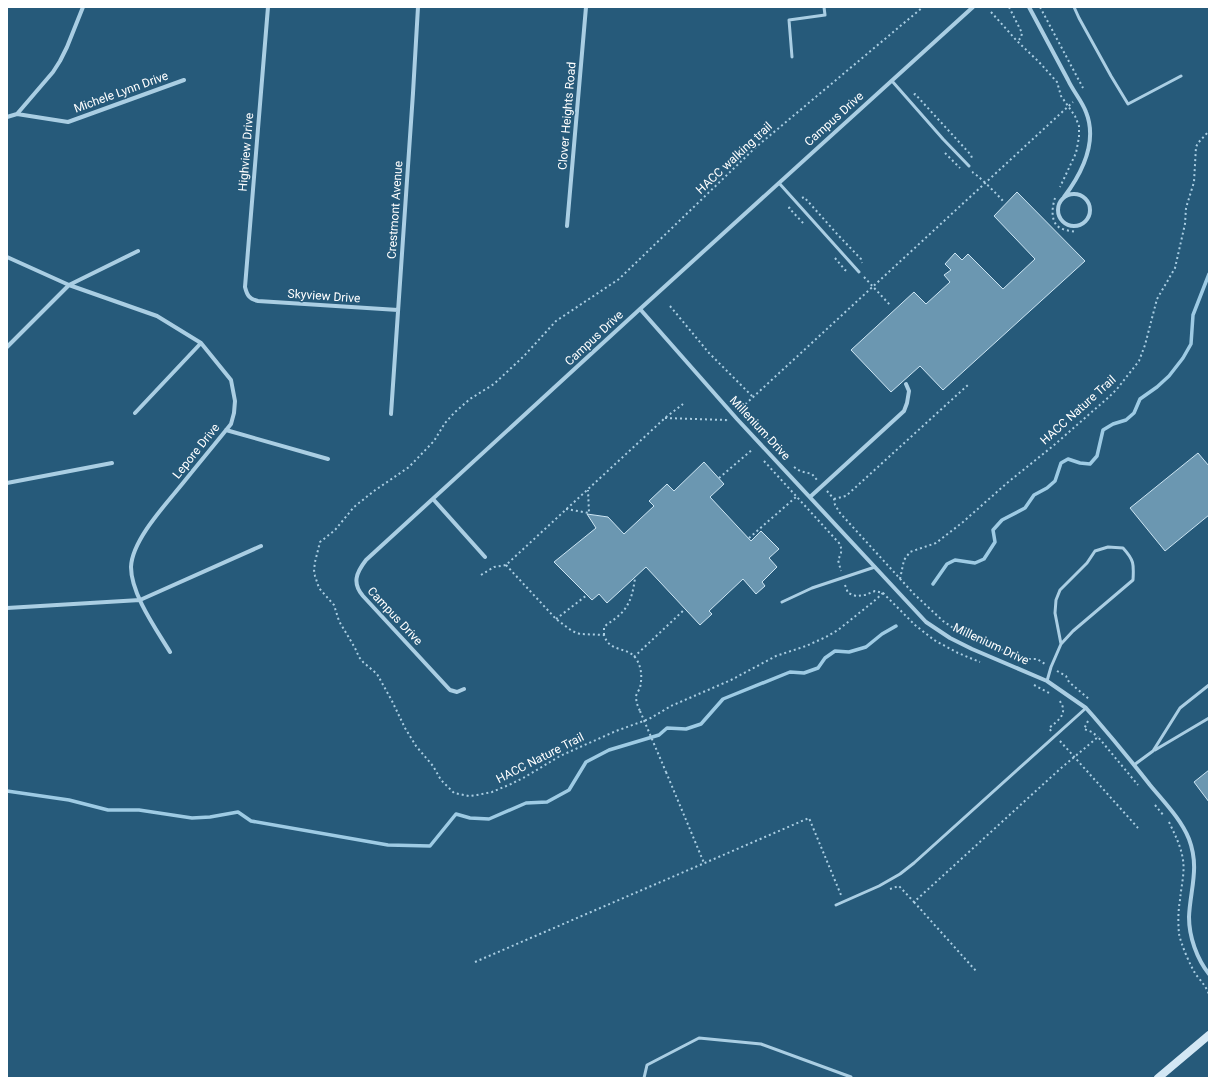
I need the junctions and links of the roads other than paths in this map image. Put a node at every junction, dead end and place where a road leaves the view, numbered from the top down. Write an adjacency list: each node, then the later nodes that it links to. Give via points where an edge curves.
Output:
1 (83, 7): 13 (street, via 60,61)
2 (268, 7): 23 (street, Highview Drive, via 245,287)
3 (418, 7): 24 (street, Crestmont Avenue)
4 (586, 7): 18 (street, Clover Heights Road)
5 (824, 7): 9 (lane, via 825,15 789,20)
6 (973, 7): 12 (street, Campus Drive)
7 (1029, 7): 17 (street, via 1086,112 1090,130 1090,141 1080,172)
8 (1074, 7): 10 (lane, via 1128,104)
9 (792, 57)
10 (1181, 76)
11 (184, 80): 13 (street, Michele Lynn Drive, via 68,122)
12 (892, 81): 15 (lane); 16 (street, Campus Drive)
13 (16, 114): 14 (street)
14 (7, 117)
15 (969, 166)
16 (779, 183): 21 (lane); 25 (street, Campus Drive)
17 (1064, 197): 17 (street, via 1076,194 1087,200 1090,208 1083,223 1074,225 1062,220 1058,210)
18 (567, 226)
19 (138, 251): 22 (street)
20 (7, 257): 22 (street, Lepore Drive)
21 (859, 272)
22 (69, 285): 26 (street, Lepore Drive, via 157,316); 27 (street)
23 (250, 298): 24 (street, Skyview Drive, via 258,301)
24 (398, 310): 30 (street, Crestmont Avenue)
25 (640, 310): 35 (street, Millenium Drive); 36 (street, Campus Drive)
26 (201, 343): 29 (street); 31 (street, Lepore Drive, via 231,380 235,401 234,413)
27 (7, 347)
28 (906, 384): 35 (street, via 909,391 904,411)
29 (135, 413)
30 (391, 414)
31 (226, 430): 32 (street); 40 (street, Lepore Drive, via 138,544 131,568)
32 (328, 458)
33 (112, 463): 34 (street)
34 (7, 483)
35 (810, 497): 39 (street, Millenium Drive)
36 (433, 500): 38 (street); 47 (street, Campus Drive, via 366,560 359,569 356,580 358,590 363,596 450,690 457,692)
37 (261, 546): 40 (street)
38 (485, 557)
39 (875, 567): 41 (lane, via 812,588); 45 (street, Millenium Drive, via 926,622 950,638)
40 (140, 600): 42 (street); 44 (street, Lepore Drive)
41 (782, 602)
42 (7, 608)
43 (1061, 644): 43 (lane, via 1133,580 1131,557 1123,548 1108,547 1095,551 1087,563 1060,590 1055,613); 45 (lane)
44 (170, 652)
45 (1047, 681): 48 (street, Millenium Drive)
46 (1209, 685): 50 (lane, via 1180,708)
47 (464, 689)
48 (1086, 708): 51 (street, Millenium Drive); 52 (lane, via 900,874)
49 (1209, 718): 50 (lane)
50 (1153, 751): 51 (lane)
51 (1134, 765): 53 (street, Millenium Drive, via 1174,813 1189,839 1195,873 1189,918 1191,932 1198,956)
52 (836, 904)
53 (1209, 974)
54 (1209, 1035): 58 (main road)
55 (851, 1077): 56 (lane, via 761,1044 699,1038 647,1065); 57 (lane)
56 (644, 1078)
57 (856, 1078)
58 (1158, 1078)

